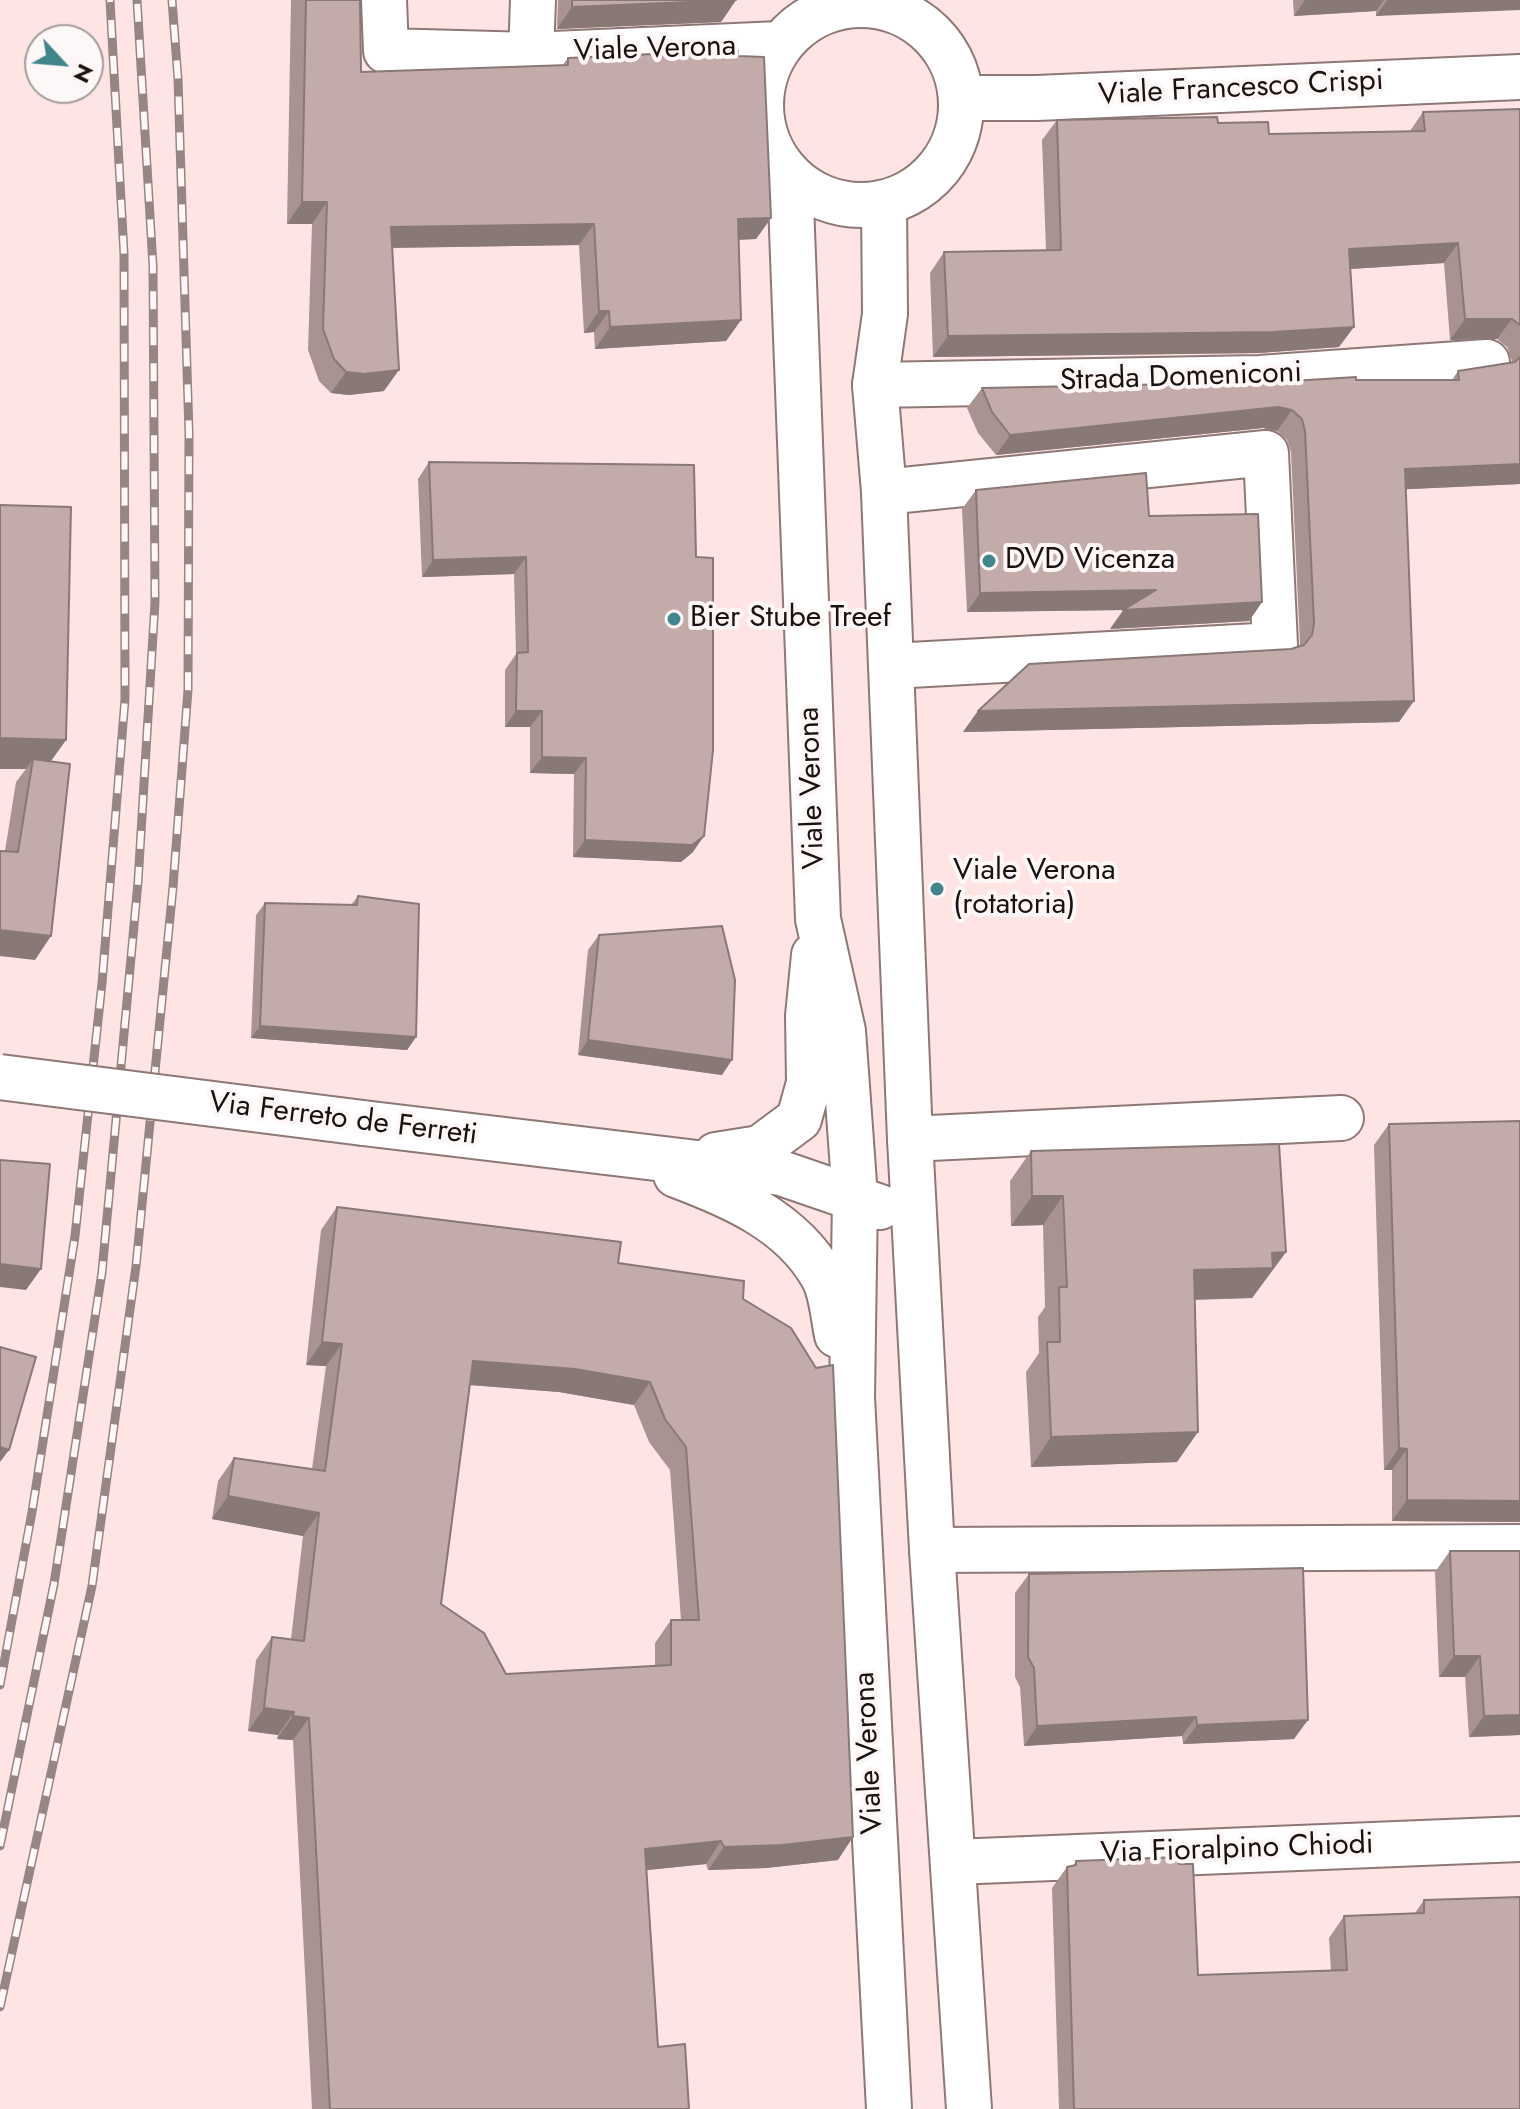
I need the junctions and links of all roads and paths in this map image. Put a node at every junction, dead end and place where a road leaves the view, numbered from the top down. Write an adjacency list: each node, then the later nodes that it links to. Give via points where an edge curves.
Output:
1 (384, 0): 5 (main road, Viale Verona, via 386,51)
2 (533, 0): 5 (main road, Viale Verona)
3 (859, 2): 4 (main road); 7 (main road, via 901,12 937,39 959,77)
4 (796, 22): 5 (main road, Viale Verona); 8 (main road, via 767,69 760,97 769,146)
5 (531, 55)
6 (1520, 77): 7 (main road, Viale Francesco Crispi)
7 (962, 98): 9 (main road, via 955,140 937,172)
8 (790, 177): 9 (main road, via 838,203); 14 (main road, Viale Verona)
9 (884, 203): 11 (main road, via 885,314)
10 (1487, 362): 11 (main road, Strada Domeniconi, via 1260,378)
11 (875, 385): 12 (main road)
12 (884, 492): 13 (main road); 13 (main road, via 1266,453 1275,645)
13 (892, 666): 17 (main road)
14 (818, 919): 19 (main road, Via Ferreto de Ferreti, via 808,1016 809,1083 799,1119 760,1148); 20 (main road, Viale Verona, via 843,1031)
15 (0, 1077): 18 (main road, Via Ferreto de Ferreti, bridge)
16 (1341, 1118): 17 (main road)
17 (910, 1139): 21 (main road)
18 (622, 1154): 19 (main road, Via Ferreto de Ferreti); 22 (main road, Viale Verona, via 746,1203 793,1238 824,1277)
19 (686, 1160): 20 (main road, Via Ferreto de Ferreti, via 781,1173)
20 (855, 1197): 21 (main road, Via Ferreto de Ferreti, via 879,1206 898,1238); 22 (main road, Viale Verona)
21 (924, 1394): 24 (main road)
22 (852, 1397): 27 (main road, Viale Verona)
23 (1520, 1547): 24 (main road)
24 (932, 1550): 26 (main road)
25 (1520, 1839): 26 (main road, Via Fioralpino Chiodi)
26 (954, 1862): 28 (main road)
27 (889, 2109)
28 (969, 2109)

